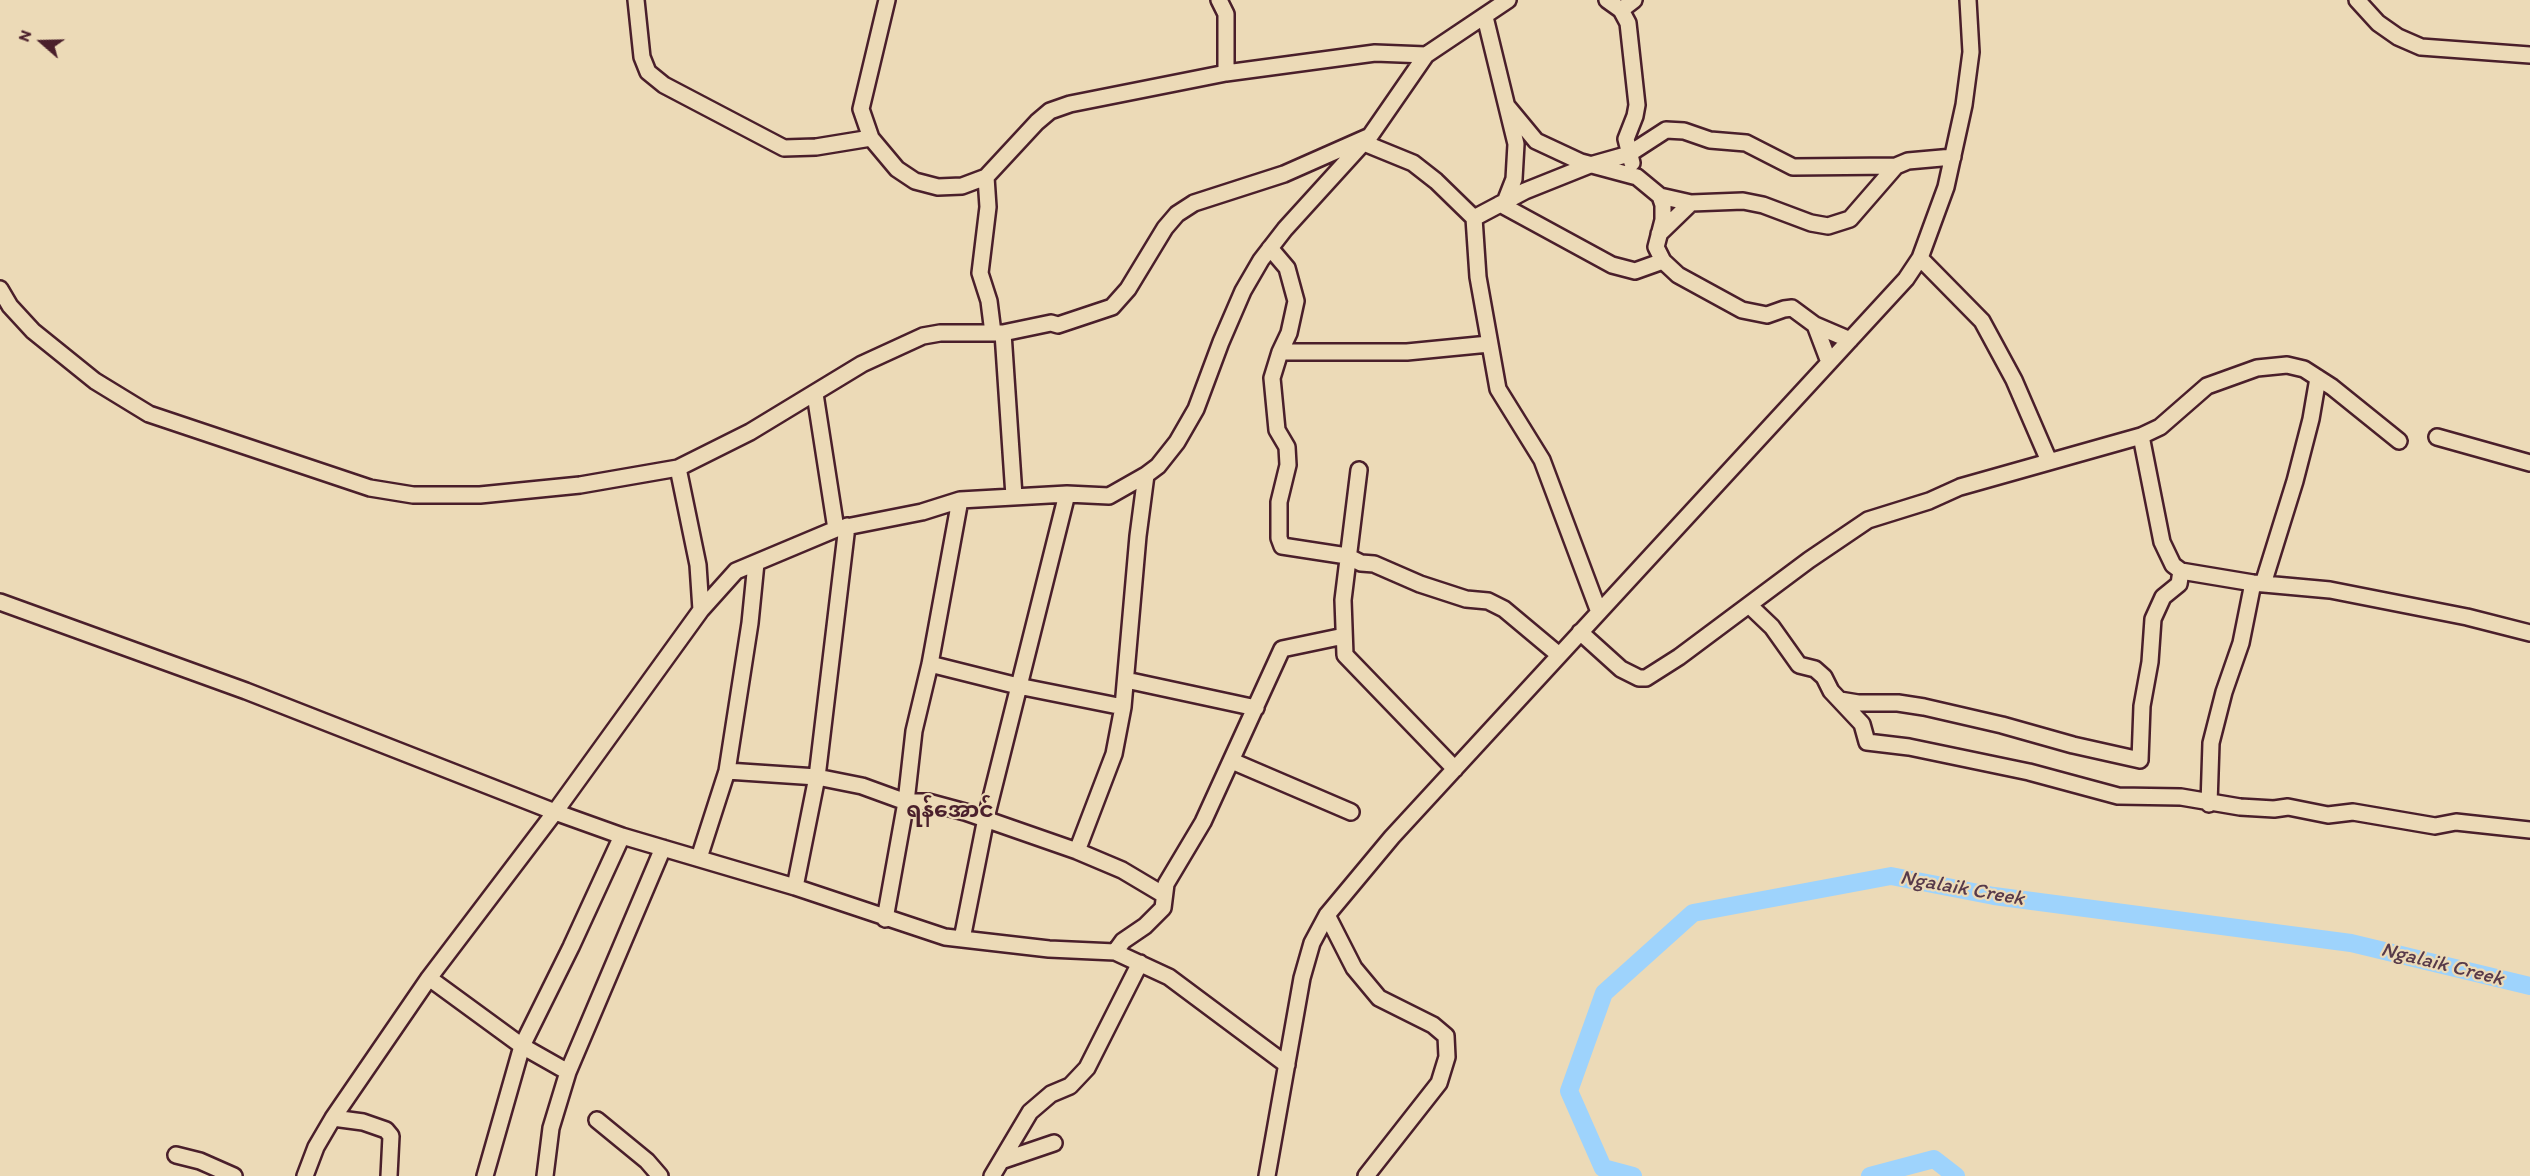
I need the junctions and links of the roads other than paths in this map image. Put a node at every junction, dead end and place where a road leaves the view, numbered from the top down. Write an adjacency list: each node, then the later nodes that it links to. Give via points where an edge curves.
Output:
1 (636, 0): 16 (street, via 642,57 648,72 664,85 784,148)
2 (887, 0): 16 (street, via 861,109)
3 (1220, 0): 13 (street, via 1226,14)
4 (1508, 0): 10 (street)
5 (1607, 0): 9 (street)
6 (1634, 0): 9 (street)
7 (1968, 0): 20 (street, via 1971,52)
8 (2357, 0): 12 (street, via 2378,23 2421,46)
9 (1621, 10): 15 (street, via 1628,23)
10 (1485, 17): 11 (street); 14 (street)
11 (1426, 55): 13 (street, via 1375,53); 17 (street)
12 (2530, 55)
13 (1226, 73): 23 (street, via 1050,111)
14 (1507, 106): 21 (street, via 1536,141); 26 (street, via 1516,144 1516,165)
15 (1635, 116): 18 (street); 19 (street, via 1626,139)
16 (871, 138): 23 (street, via 897,169 915,181 938,187 962,186)
17 (1367, 139): 28 (street, via 1413,163); 30 (street); 35 (street, via 1284,174 1194,203 1177,214 1112,307 1058,325)
18 (1653, 139): 19 (street); 22 (street, via 1666,130 1746,143 1793,167); 24 (street, via 1640,165)
19 (1629, 154): 21 (street); 24 (street)
20 (1953, 157): 22 (street, via 1908,161); 31 (street, via 1943,198)
21 (1590, 165): 24 (street); 26 (street)
22 (1896, 166): 27 (street, via 1850,219 1828,225 1743,201)
23 (986, 177): 35 (street, via 988,215 980,273)
24 (1641, 180): 25 (street)
25 (1660, 196): 27 (street); 29 (street, via 1663,220)
26 (1502, 203): 28 (street); 32 (street, via 1612,265 1635,271)
27 (1691, 203): 29 (street)
28 (1474, 218): 37 (street)
29 (1659, 234): 32 (street, via 1656,247)
30 (1270, 248): 38 (street, via 1287,268 1296,302); 49 (street, via 1243,291 1196,409 1177,442)
31 (1920, 258): 36 (street); 45 (street, via 1982,321 2014,380)
32 (1663, 261): 34 (street, via 1678,275 1742,310 1767,315 1792,308)
33 (0, 289): 47 (street, via 33,331 95,381 149,414 370,488 413,495 480,495 580,485)
34 (1815, 325): 36 (street); 39 (street)
35 (998, 333): 41 (street, via 923,336 862,364); 51 (street)
36 (1850, 340): 39 (street)
37 (1489, 344): 38 (street, via 1407,352); 61 (street, via 1498,389 1542,460)
38 (1280, 352): 54 (street, via 1272,378 1273,394 1277,430 1287,447 1288,465 1279,502 1279,538 1282,546)
39 (1829, 362): 61 (street)
40 (2318, 378): 42 (street, via 2287,365 2257,368 2208,386 2160,427); 44 (street); 57 (street, via 2295,481)
41 (815, 394): 47 (street); 53 (street)
42 (2140, 436): 45 (street); 56 (street, via 2162,542 2173,565)
43 (2438, 437): 46 (street)
44 (2399, 441)
45 (2049, 461): 59 (street, via 1868,520)
46 (2530, 463)
47 (678, 468): 60 (street, via 698,566)
48 (1359, 470): 54 (street)
49 (1146, 475): 50 (street, via 1109,496); 67 (street)
50 (1067, 494): 51 (street); 68 (street)
51 (1014, 496): 52 (street)
52 (960, 500): 53 (street, via 922,512); 66 (street)
53 (841, 527): 55 (street); 75 (street)
54 (1347, 556): 64 (street); 65 (street, via 1419,584 1466,599 1488,601 1504,609)
55 (756, 562): 60 (street, via 736,571); 74 (street)
56 (2181, 571): 57 (street); 69 (street, via 2179,584 2163,597 2153,619 2140,760 1924,707)
57 (2258, 584): 63 (street, via 2330,590); 77 (street, via 2211,742)
58 (0, 602): 78 (street, via 246,691)
59 (1750, 606): 62 (street, via 1646,678 1621,669); 69 (street, via 1772,627 1799,664 1815,669)
60 (701, 610): 78 (street)
61 (1599, 612): 62 (street)
62 (1580, 633): 65 (street)
63 (2530, 633)
64 (1344, 636): 71 (street, via 1282,649); 73 (street, via 1349,661)
65 (1559, 656): 73 (street)
66 (930, 664): 68 (street); 76 (street, via 914,730)
67 (1126, 680): 70 (street); 71 (street)
68 (1018, 686): 70 (street); 80 (street)
69 (1840, 700): 77 (street, via 1862,724 1867,742 2029,772 2118,796 2181,797)
70 (1124, 707): 84 (street, via 1114,754)
71 (1256, 708): 72 (street)
72 (1232, 760): 79 (street); 87 (street, via 1203,822 1166,884)
73 (1455, 770): 88 (street)
74 (727, 771): 75 (street); 85 (street)
75 (817, 777): 76 (street, via 862,786); 86 (street)
76 (906, 802): 80 (street, via 928,802); 89 (street)
77 (2209, 804): 81 (street, via 2288,807 2328,815 2353,812 2435,826 2456,822)
78 (555, 812): 82 (street); 93 (street)
79 (1351, 812)
80 (986, 818): 84 (street); 90 (street)
81 (2530, 830)
82 (622, 836): 83 (street); 94 (street)
83 (663, 848): 85 (street); 96 (street)
84 (1077, 851): 87 (street, via 1122,870)
85 (699, 858): 86 (street)
86 (795, 886): 89 (street)
87 (1164, 896): 91 (street, via 1163,908)
88 (1327, 915): 95 (street, via 1312,943 1302,978); 110 (street, via 1354,968 1379,998 1446,1036 1447,1057 1439,1083)
89 (885, 919): 90 (street, via 945,938)
90 (962, 939): 91 (street)
91 (1115, 952): 92 (street)
92 (1140, 963): 95 (street, via 1169,977); 101 (street, via 1087,1068 1070,1086 1051,1094 1030,1112)
93 (429, 978): 94 (street); 97 (street)
94 (522, 1046): 96 (street); 105 (street)
95 (1287, 1065): 109 (street)
96 (568, 1072): 106 (street, via 551,1128)
97 (333, 1118): 103 (street); 104 (street, via 386,1130 391,1136)
98 (597, 1120): 107 (street)
99 (1054, 1143): 101 (street)
100 (176, 1155): 102 (street)
101 (1001, 1161): 108 (street)
102 (234, 1176)
103 (305, 1176)
104 (389, 1176)
105 (485, 1176)
106 (545, 1176)
107 (660, 1176)
108 (992, 1176)
109 (1267, 1176)
110 (1366, 1176)

